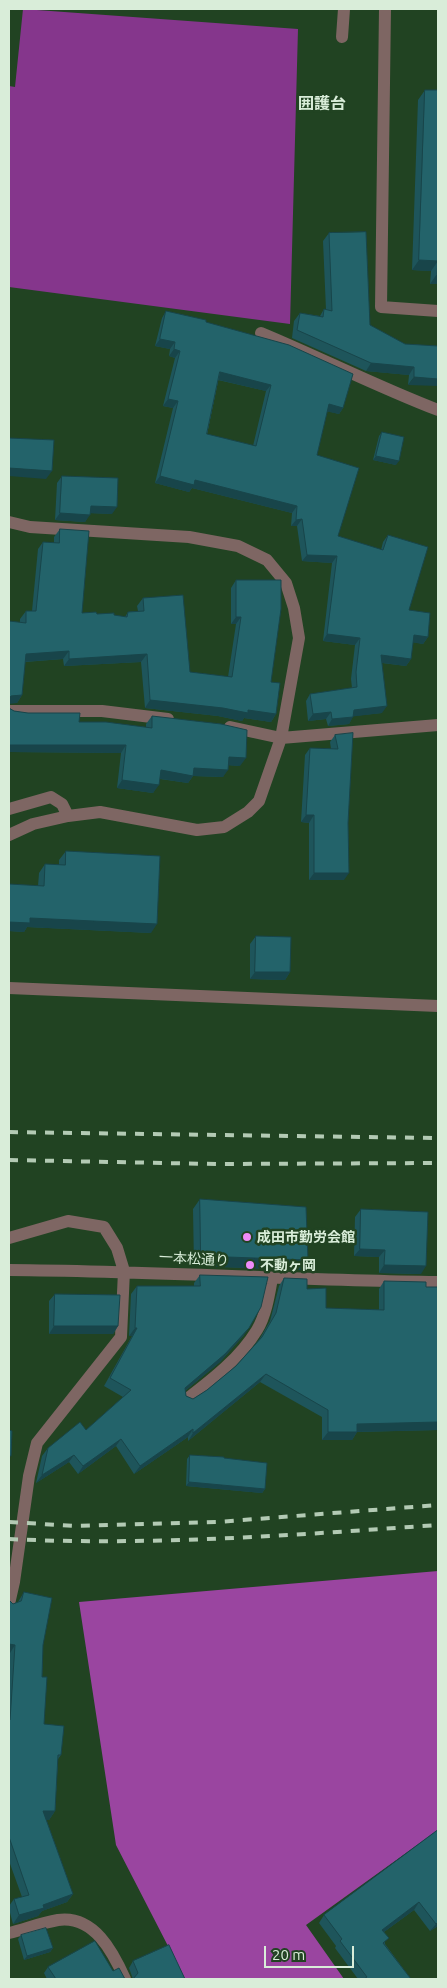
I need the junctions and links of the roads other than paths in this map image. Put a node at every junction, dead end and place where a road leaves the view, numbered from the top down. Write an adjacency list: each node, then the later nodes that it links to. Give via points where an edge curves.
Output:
1 (344, 9): 3 (street)
2 (385, 9): 4 (street, via 381,307)
3 (342, 37)
4 (438, 311)
5 (261, 334): 6 (street)
6 (438, 410)
7 (9, 522): 12 (street, via 30,527 189,537 238,546 267,560 286,583 299,638)
8 (9, 711): 9 (street, via 102,712)
9 (179, 720)
10 (217, 724): 12 (street)
11 (438, 725): 12 (street)
12 (281, 738): 14 (street, via 260,801 224,827 197,830 100,812)
13 (9, 809): 14 (street, via 51,797 62,804)
14 (68, 816): 15 (street, via 33,824)
15 (9, 835)
16 (9, 988): 17 (street)
17 (438, 1006)
18 (9, 1238): 20 (street, via 68,1221 104,1227 117,1248)
19 (9, 1270): 20 (street, 一本松通り)
20 (124, 1271): 21 (street, 一本松通り); 24 (street, via 121,1337 37,1443)
21 (272, 1278): 22 (street, 一本松通り); 23 (street, via 258,1330 234,1359)
22 (438, 1282)
23 (187, 1399)
24 (9, 1604)
25 (9, 1933): 26 (street, via 59,1920 78,1921 99,1934 115,1957)
26 (124, 1979)

